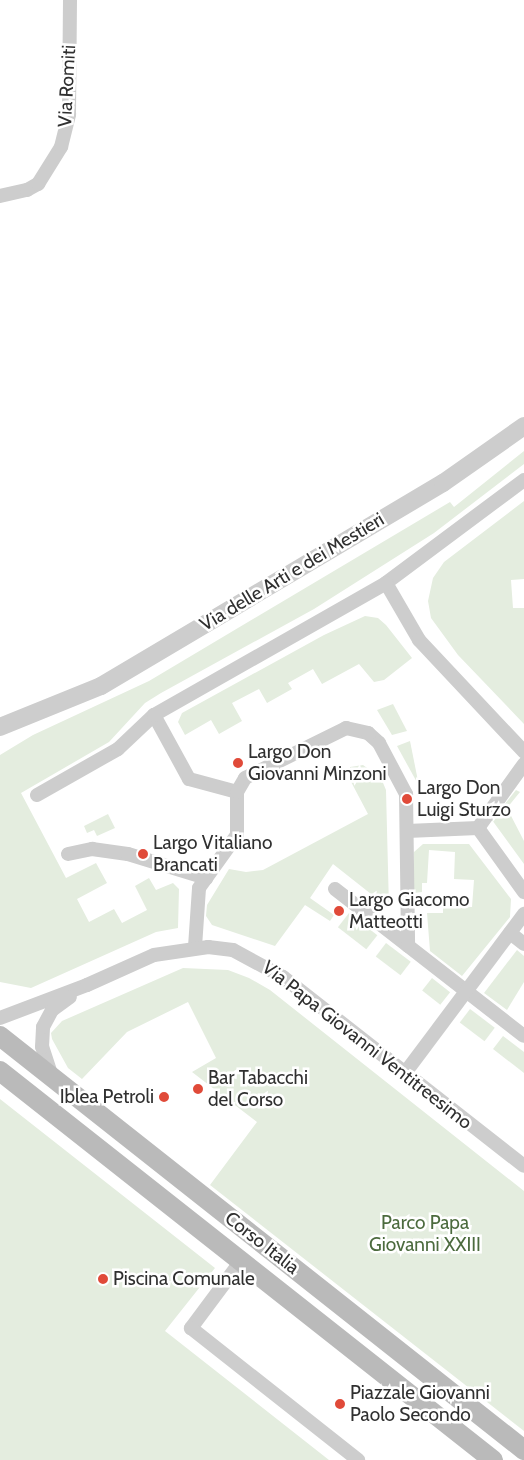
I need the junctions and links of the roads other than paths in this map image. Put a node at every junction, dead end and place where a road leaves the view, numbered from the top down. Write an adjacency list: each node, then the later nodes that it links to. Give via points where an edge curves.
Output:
1 (70, 0): 2 (street, Via Romiti, via 69,114 61,147 38,184)
2 (0, 196)
3 (524, 426): 6 (street, Via delle Arti e dei Mestieri, via 443,483 101,686)
4 (524, 480): 5 (street)
5 (386, 583): 7 (street); 10 (street, via 419,640)
6 (54, 707): 8 (street); 9 (street)
7 (154, 715): 12 (street, via 189,778); 13 (street, via 118,749)
8 (0, 727)
9 (0, 742)
10 (524, 752)
11 (524, 764): 14 (street)
12 (237, 792): 15 (street, via 245,778 294,752 335,731 357,729 379,742 399,776 406,794); 17 (street, via 237,835)
13 (37, 795)
14 (478, 828): 15 (street); 19 (street)
15 (407, 831): 23 (street)
16 (68, 854): 17 (street, via 92,849 128,854)
17 (206, 878): 24 (street, via 199,888)
18 (335, 889): 23 (street)
19 (524, 892)
20 (524, 914): 21 (street)
21 (510, 934): 22 (street); 26 (street)
22 (524, 944)
23 (408, 946): 26 (street)
24 (195, 948): 25 (street, Via Papa Giovanni Ventitreesimo, via 154,955); 31 (street, Via Papa Giovanni Ventitreesimo, via 233,950 259,961)
25 (87, 985): 27 (street); 32 (street, via 52,1010 43,1027 42,1047)
26 (467, 991): 29 (street); 31 (street)
27 (0, 1018)
28 (0, 1036): 32 (main road, Corso Italia)
29 (524, 1036)
30 (0, 1071): 34 (main road, Corso Italia)
31 (405, 1073): 33 (street, Via Papa Giovanni Ventitreesimo)
32 (53, 1079): 35 (main road, Corso Italia)
33 (524, 1166)
34 (241, 1261): 36 (street, via 192,1328); 37 (main road, Corso Italia)
35 (524, 1450)
36 (358, 1460)
37 (493, 1460)

